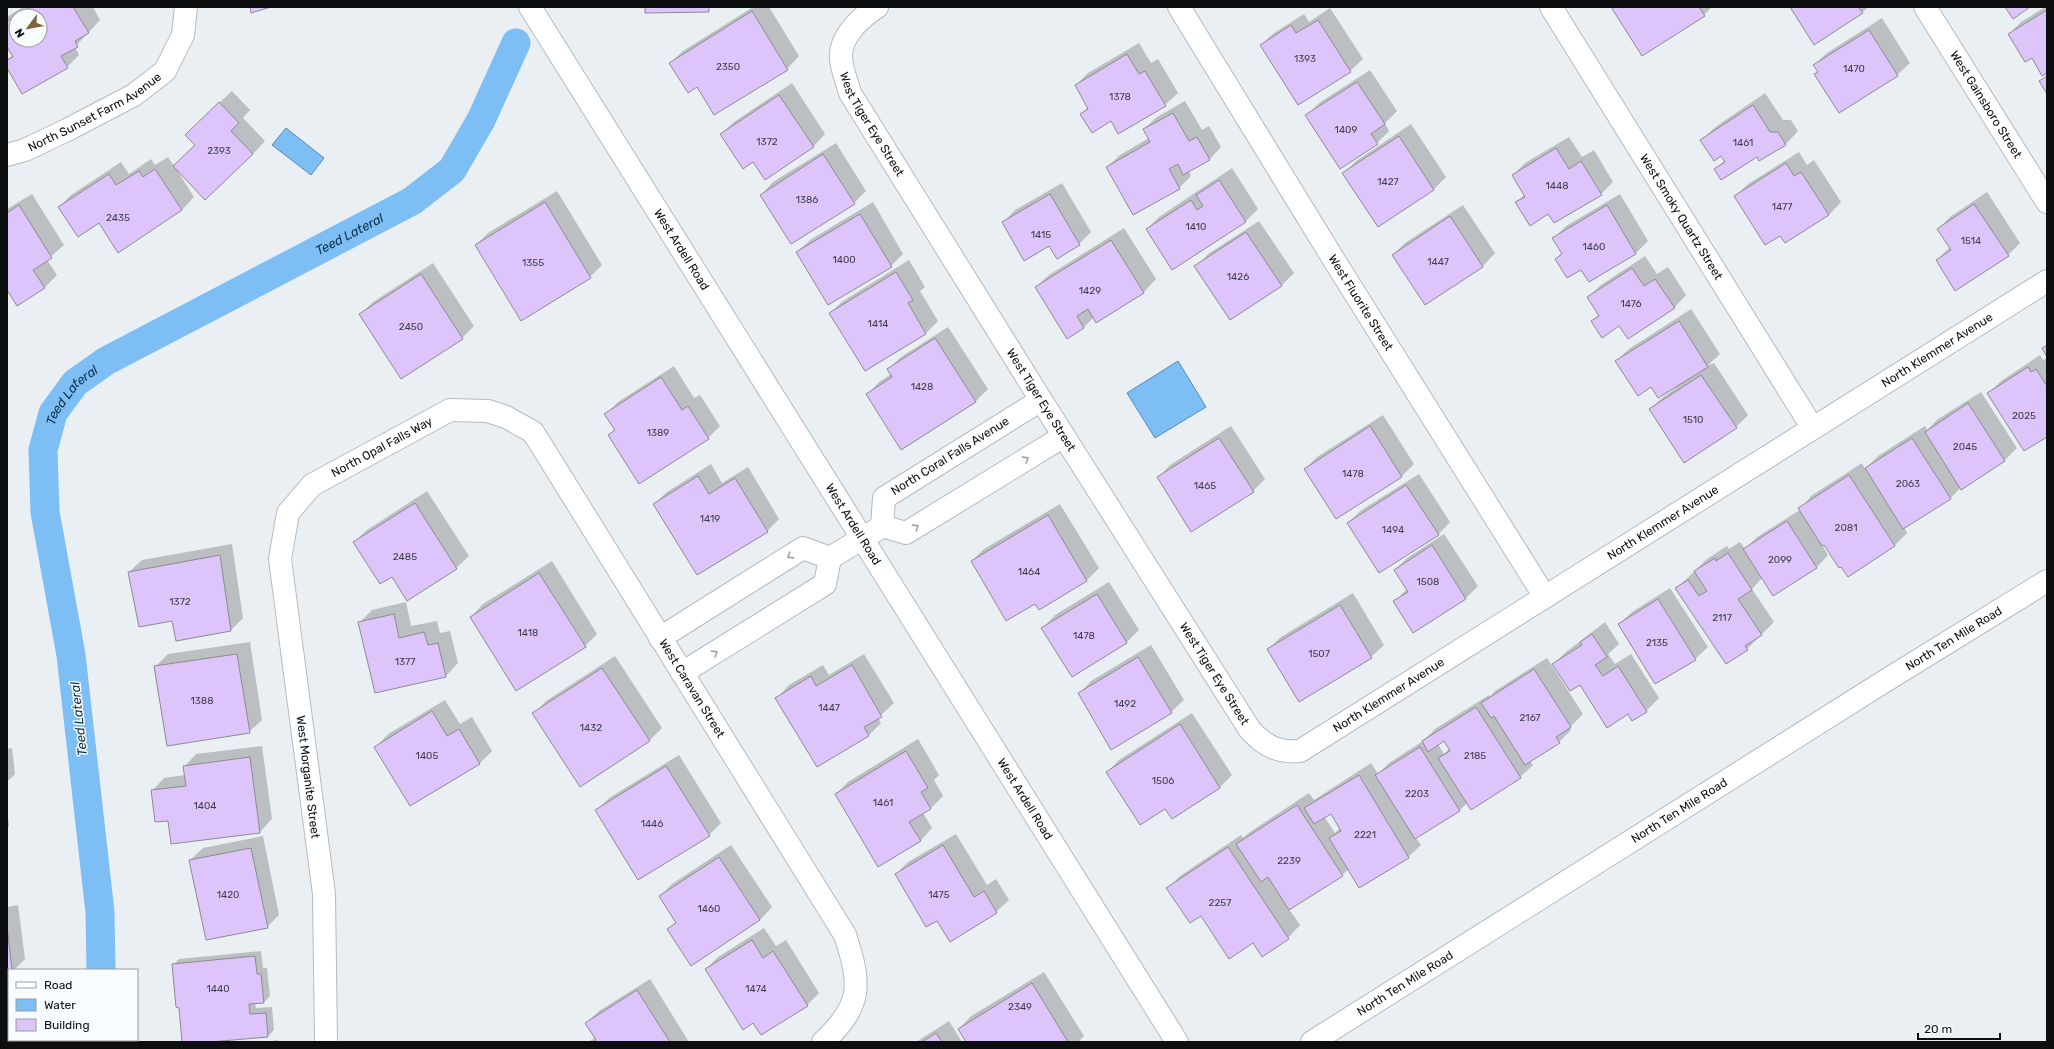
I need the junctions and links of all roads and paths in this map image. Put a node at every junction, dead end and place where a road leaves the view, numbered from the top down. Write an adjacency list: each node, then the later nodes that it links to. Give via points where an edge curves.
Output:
1 (186, 7): 7 (street, North Sunset Farm Avenue, via 183,35 165,71 134,95 39,144)
2 (530, 7): 16 (street, West Ardell Road)
3 (877, 7): 10 (street, West Tiger Eye Street, via 848,32 841,58 850,93)
4 (1179, 7): 19 (street, West Fluorite Street)
5 (1551, 7): 12 (street, West Smoky Quartz Street)
6 (1925, 7): 8 (street, West Gainsboro Street)
7 (7, 155)
8 (2047, 202)
9 (2047, 281): 12 (street, North Klemmer Avenue)
10 (1041, 400): 13 (street, West Tiger Eye Street); 15 (street, North Coral Falls Avenue, via 884,498)
11 (488, 411): 14 (street, North Opal Falls Way, via 450,410 312,485); 20 (street, West Caravan Street, via 506,417 532,432)
12 (1812, 427): 19 (street, North Klemmer Avenue)
13 (1064, 436): 15 (street, one-way to 13, via 906,533); 22 (street, West Tiger Eye Street, via 1250,730 1261,742)
14 (288, 513): 23 (street, West Morganite Street, via 280,559 324,894)
15 (882, 526): 16 (street)
16 (862, 538): 17 (street); 25 (street, West Ardell Road)
17 (830, 558): 20 (street, one-way to 20, via 803,548); 21 (street, one-way to 17, via 825,584)
18 (2047, 581): 26 (street, North Ten Mile Road)
19 (1545, 597): 22 (street, North Klemmer Avenue, via 1300,751)
20 (660, 638): 21 (street, West Caravan Street)
21 (682, 673): 24 (street, West Caravan Street, via 845,935 854,964 856,994 843,1022)
22 (1276, 750)
23 (326, 1042)
24 (823, 1042)
25 (1177, 1042)
26 (1312, 1042)

